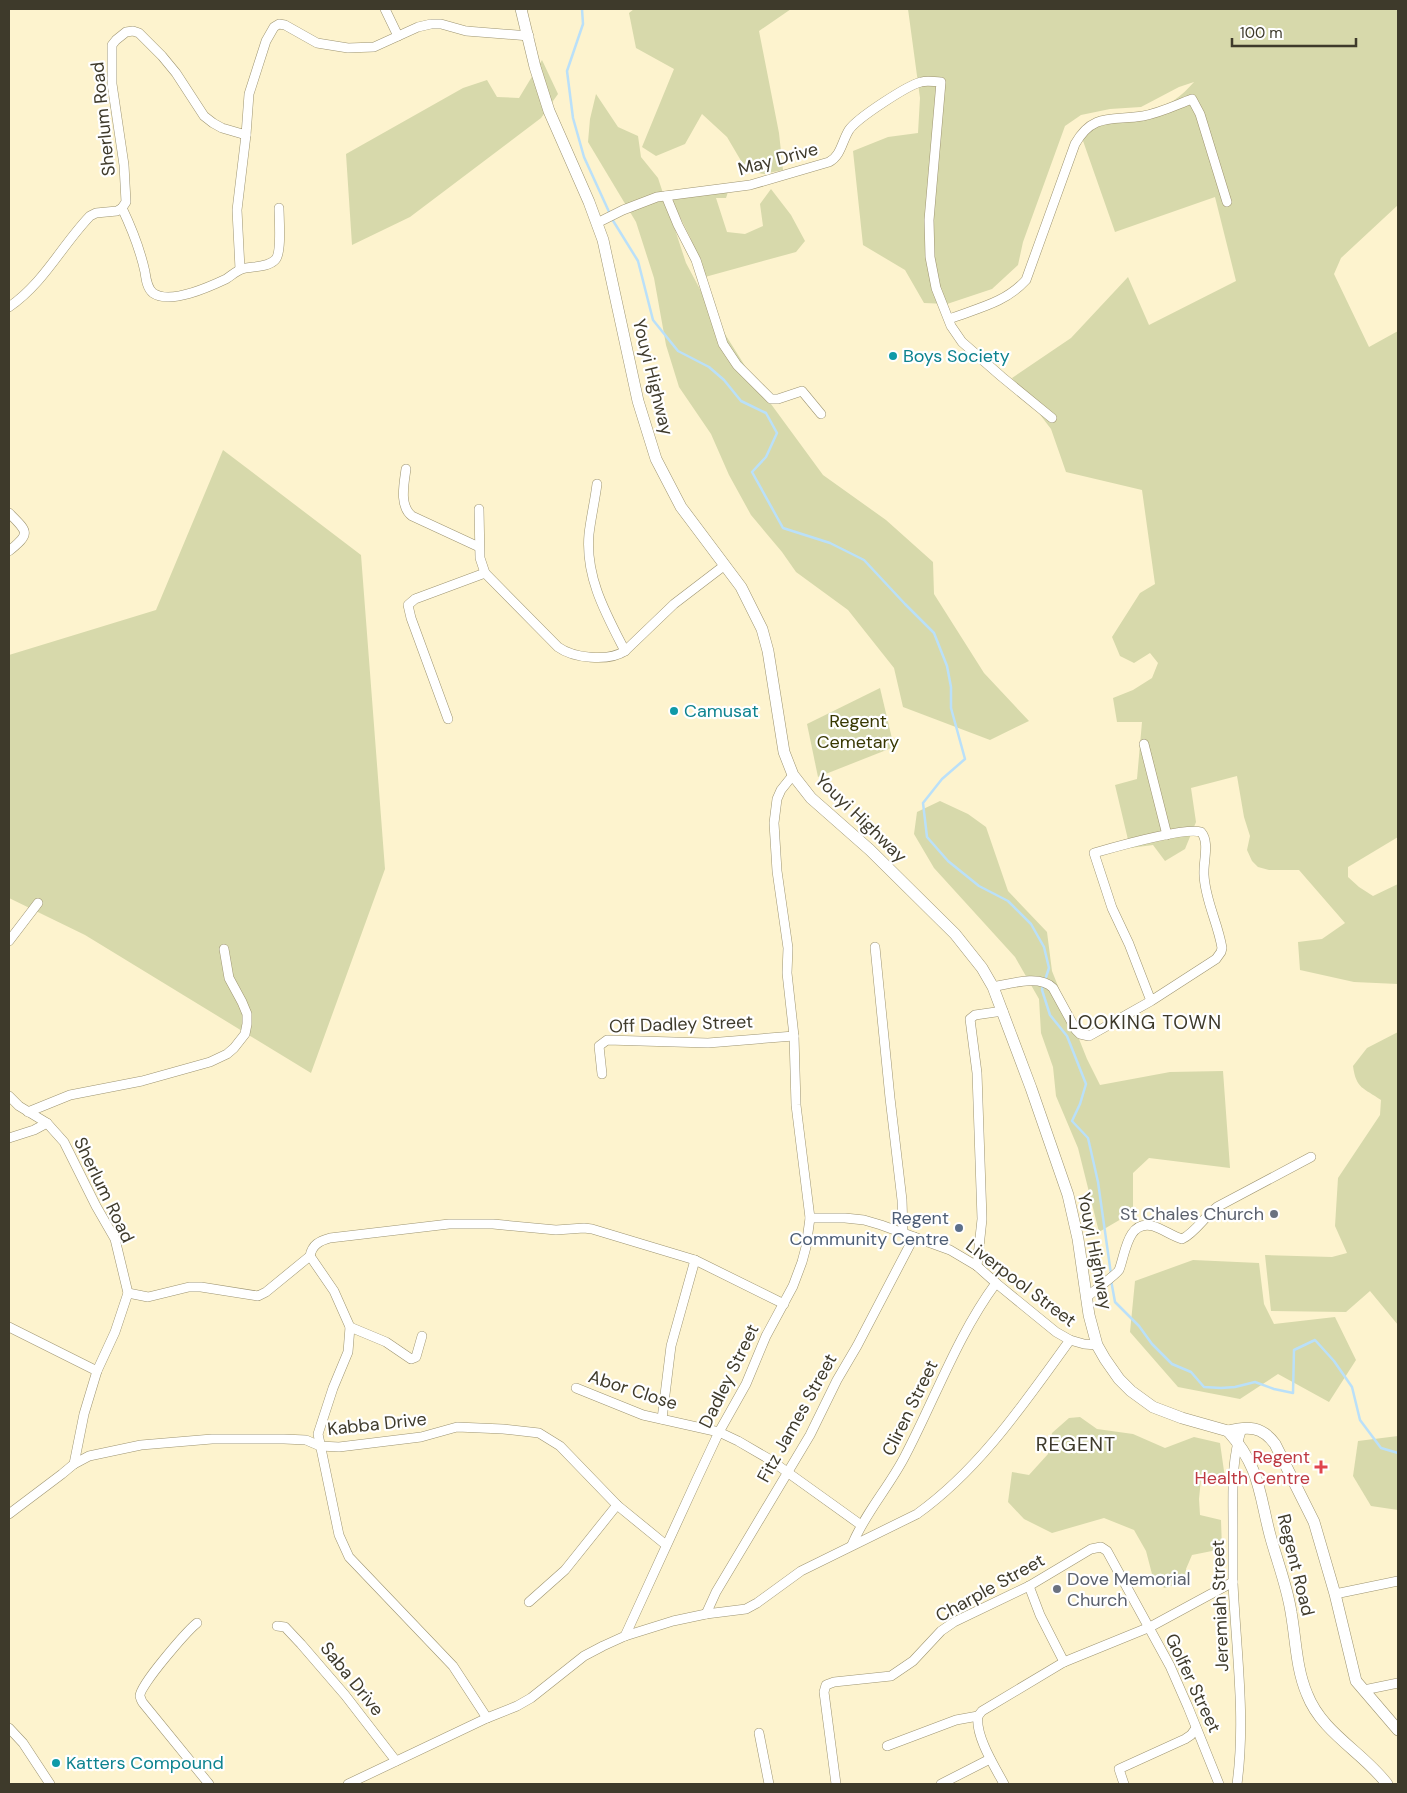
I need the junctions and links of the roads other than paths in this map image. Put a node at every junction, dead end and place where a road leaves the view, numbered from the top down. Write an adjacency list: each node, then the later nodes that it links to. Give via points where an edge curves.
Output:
1 (385, 9): 3 (street)
2 (521, 9): 4 (main road, Youyi Highway)
3 (398, 36): 4 (street, via 418,27 441,24 466,31); 5 (street, via 374,48 348,48 316,43 285,25 274,27 266,41 249,94)
4 (529, 36): 10 (main road, Youyi Highway, via 549,111)
5 (246, 135): 8 (street, Sherlum Road, via 212,123 162,56 139,33 133,30 126,32 112,46 112,84 125,175 126,202); 11 (street, via 237,210)
6 (666, 196): 10 (street, May Drive, via 623,210); 13 (street, May Drive, via 750,185 830,162 839,153 850,128 870,112 915,84 941,82 930,192 929,242 936,288); 14 (street, via 696,260 716,324 730,356 771,398 778,399 802,391)
7 (1227, 202): 13 (street, via 1200,114 1192,99 1161,112 1092,124 1075,144 1026,280 1005,299)
8 (122, 208): 11 (street, via 135,235 151,292 159,296 190,294 228,278); 12 (street, via 90,216 34,285)
9 (279, 208): 11 (street, via 275,260 267,265)
10 (602, 221): 22 (main road, Youyi Highway, via 638,401 656,459 681,507)
11 (240, 269)
12 (9, 307)
13 (949, 319): 15 (street, via 962,342)
14 (821, 414)
15 (1052, 418)
16 (406, 469): 20 (street, via 404,505 407,512)
17 (598, 484): 24 (street, via 589,534 590,566 601,602)
18 (479, 508): 20 (street)
19 (9, 513): 21 (street, via 25,534)
20 (479, 546): 23 (street)
21 (9, 551)
22 (725, 565): 24 (street, via 674,604); 27 (main road, Youyi Highway, via 741,587 762,629 784,752)
23 (484, 573): 24 (street, via 566,652 575,656 612,656); 25 (street, via 415,598 408,605)
24 (624, 651)
25 (448, 719)
26 (1144, 744): 28 (street)
27 (793, 775): 33 (main road, Youyi Highway, via 811,798 870,850 955,934); 36 (street, Dadley Street, via 776,800 774,823)
28 (1167, 835): 34 (street, via 1094,853 1112,908); 34 (street, via 1194,831 1201,832 1206,839 1206,892 1221,952 1216,959)
29 (38, 903): 30 (street)
30 (9, 941)
31 (875, 947): 44 (street, via 902,1200)
32 (224, 949): 39 (street, via 229,978 246,1014 245,1034 234,1048 210,1062 142,1081 70,1095)
33 (993, 987): 34 (street, via 1026,981 1047,983 1076,1030 1085,1036 1100,1031); 35 (main road, Youyi Highway)
34 (1151, 1001)
35 (1003, 1011): 48 (street, via 975,1015 970,1019 977,1073 982,1219); 51 (main road, Youyi Highway, via 1068,1195)
36 (794, 1036): 37 (street, Off Dadley Street, via 708,1043 607,1040 599,1046); 43 (street, Dadley Street, via 796,1105)
37 (602, 1074)
38 (9, 1096): 39 (street, Sherlum Road)
39 (28, 1112): 40 (street, Sherlum Road)
40 (47, 1123): 41 (street); 50 (street, Sherlum Road, via 64,1142 115,1239)
41 (9, 1138)
42 (1311, 1157): 51 (street, via 1217,1207 1187,1236 1182,1238 1153,1226 1138,1228 1125,1246 1118,1272)
43 (810, 1218): 44 (street, Liverpool Street, via 864,1220); 52 (street, Dadley Street, via 802,1262)
44 (902, 1232): 45 (street, Liverpool Street)
45 (914, 1237): 48 (street, Liverpool Street, via 950,1250); 67 (street, Fitz James Street, via 810,1435)
46 (310, 1256): 47 (street, via 316,1244 330,1238 449,1224 493,1224 556,1230 592,1229); 50 (street, via 258,1296 201,1287 148,1297); 54 (street, via 334,1291)
47 (695, 1260): 52 (street); 60 (street, via 671,1346)
48 (978, 1266): 49 (street, Liverpool Street)
49 (996, 1283): 56 (street, Liverpool Street); 70 (street, Cliren Street, via 962,1337 900,1466)
50 (128, 1292): 58 (street, via 115,1332)
51 (1086, 1298): 57 (main road, Youyi Highway)
52 (784, 1304): 62 (street, Dadley Street)
53 (9, 1327): 58 (street)
54 (350, 1327): 55 (street, via 386,1342 411,1359 418,1354); 65 (street, via 348,1352 319,1428)
55 (422, 1336)
56 (1070, 1340): 57 (street, Liverpool Street); 72 (street, via 1012,1419 951,1486 917,1514)
57 (1097, 1344): 63 (main road, Youyi Highway, via 1119,1379 1152,1407)
58 (97, 1370): 66 (street)
59 (576, 1388): 60 (street, Abor Close, via 622,1408)
60 (662, 1419): 62 (street, Abor Close)
61 (1242, 1428): 63 (main road, Regent Road); 64 (street, Jeremiah Street); 77 (main road, Regent Road, via 1266,1433 1278,1450 1314,1522)
62 (719, 1432): 67 (street, Abor Close, via 755,1450); 71 (street, Dadley Street)
63 (1228, 1432): 64 (main road, Regent Road)
64 (1238, 1442): 75 (street, Jeremiah Street, via 1233,1471); 106 (main road, Regent Road, via 1258,1481 1286,1587 1297,1659 1307,1694 1323,1721)
65 (320, 1446): 66 (street, Kabba Drive, via 306,1440 212,1439 112,1450); 68 (street, Kabba Drive, via 354,1446 422,1438 457,1427 540,1433 560,1446); 88 (street, via 339,1534 349,1558 453,1666)
66 (74, 1464): 69 (street, Kabba Drive)
67 (787, 1472): 70 (street, Abor Close); 79 (street, Fitz James Street)
68 (617, 1505): 71 (street, Kabba Drive); 78 (street, via 565,1570)
69 (9, 1514)
70 (861, 1525): 72 (street, Cliren Street)
71 (666, 1545): 83 (street, Dadley Street)
72 (852, 1546): 79 (street, via 801,1571 746,1609)
73 (1101, 1547): 76 (street, Charple Street, via 1091,1549); 82 (street, Golfer Street, via 1107,1551)
74 (1398, 1580): 77 (street)
75 (1233, 1582): 82 (street); 105 (street, Jeremiah Street, via 1240,1698)
76 (1029, 1586): 84 (street); 100 (street, Charple Street, via 954,1622 912,1662 891,1676 826,1685 824,1692)
77 (1335, 1594): 86 (main road, Regent Road, via 1353,1672)
78 (530, 1602)
79 (706, 1614): 83 (street)
80 (197, 1623): 97 (street, via 147,1681 140,1696)
81 (277, 1626): 95 (street, Saba Drive, via 291,1632)
82 (1150, 1627): 84 (street); 90 (street, Golfer Street)
83 (625, 1636): 88 (street, via 584,1656 532,1698)
84 (1064, 1662): 87 (street, via 987,1707)
85 (1398, 1683): 86 (street)
86 (1364, 1690): 91 (main road, Regent Road)
87 (978, 1716): 93 (street, via 956,1720); 94 (street, via 978,1728)
88 (487, 1718): 95 (street)
89 (9, 1728): 96 (street)
90 (1196, 1728): 103 (street, via 1191,1736 1119,1769); 104 (street, Golfer Street)
91 (1398, 1730)
92 (759, 1732): 99 (street)
93 (887, 1746)
94 (990, 1759): 101 (street); 102 (street)
95 (396, 1760): 98 (street)
96 (50, 1784)
97 (209, 1784)
98 (348, 1784)
99 (769, 1784)
100 (836, 1784)
101 (941, 1784)
102 (1004, 1784)
103 (1124, 1784)
104 (1219, 1784)
105 (1237, 1784)
106 (1387, 1784)

